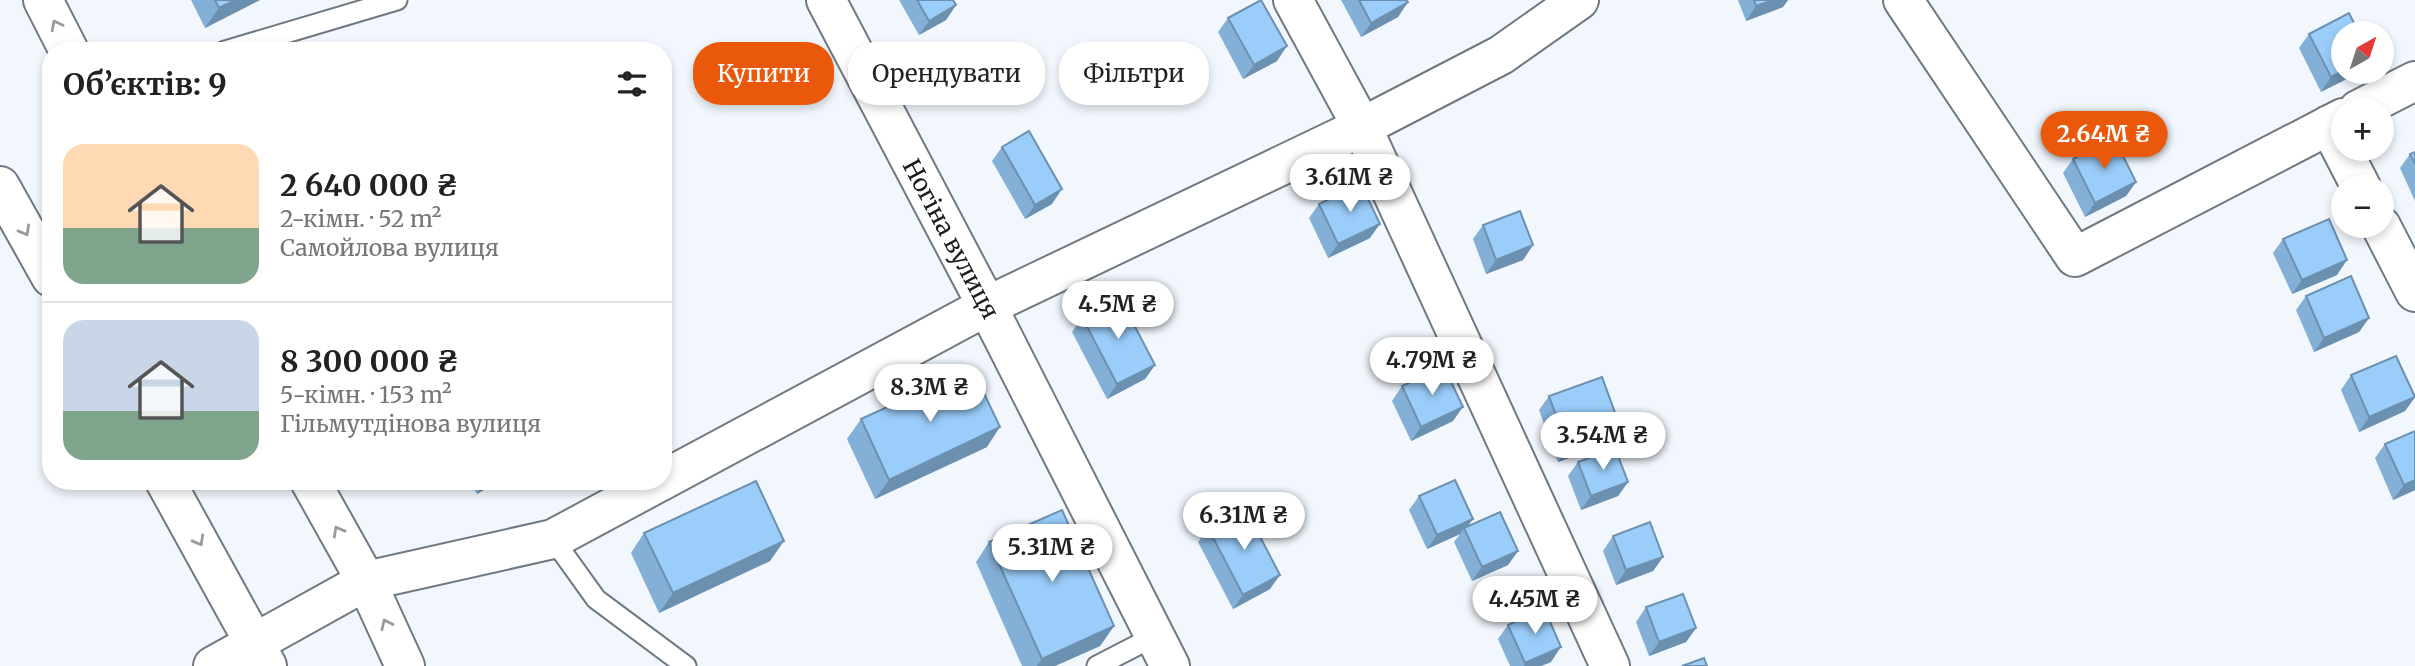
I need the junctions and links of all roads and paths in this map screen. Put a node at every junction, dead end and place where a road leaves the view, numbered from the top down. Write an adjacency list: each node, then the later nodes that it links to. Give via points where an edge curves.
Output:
1 (43, 0): 7 (street, one-way to 1)
2 (397, 0): 8 (lane)
3 (826, 0): 17 (street, Ногіна вулиця)
4 (1293, 0): 12 (street)
5 (1579, 0): 12 (street, via 1501,55)
6 (1903, 0): 11 (street, via 2075,257)
7 (64, 42)
8 (255, 42)
9 (2415, 81): 10 (street)
10 (2382, 98)
11 (2331, 124)
12 (1362, 127): 17 (street); 30 (street)
13 (0, 186): 15 (street, one-way to 15)
14 (2387, 238): 16 (street)
15 (42, 260)
16 (2415, 292)
17 (987, 306): 18 (street); 24 (street, Ногіна вулиця)
18 (672, 476)
19 (170, 490): 25 (street, one-way to 25)
20 (315, 490): 23 (street, one-way to 20)
21 (645, 490): 22 (street)
22 (553, 539): 23 (street); 28 (lane, via 596,599)
23 (366, 581): 25 (street); 27 (street, one-way to 23)
24 (1163, 651): 29 (lane)
25 (261, 654): 26 (street)
26 (213, 666)
27 (405, 666)
28 (685, 666)
29 (1097, 666)
30 (1610, 666)

